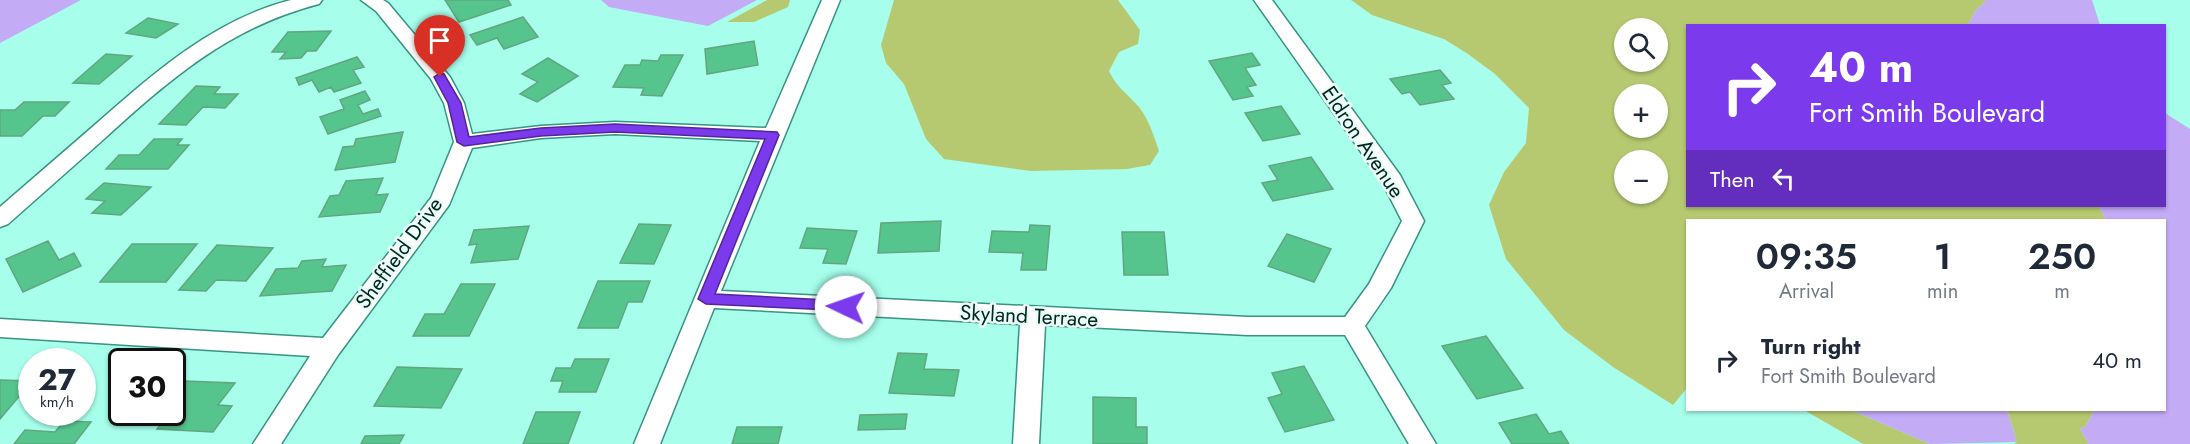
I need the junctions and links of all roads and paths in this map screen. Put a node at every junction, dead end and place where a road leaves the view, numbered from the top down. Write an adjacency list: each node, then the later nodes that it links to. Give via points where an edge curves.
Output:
1 (313, 0): 7 (street, via 281,7 249,21 179,62)
2 (370, 0): 6 (street, via 382,7 440,77 454,103)
3 (831, 0): 5 (street)
4 (1263, 0): 10 (street, Eldron Avenue, via 1386,171 1413,221 1379,288)
5 (773, 135): 6 (street, via 615,128); 8 (street)
6 (464, 142): 12 (street, Sheffield Drive, via 441,200)
7 (0, 219)
8 (706, 299): 9 (street, Skyland Terrace); 14 (street)
9 (1033, 317): 10 (street, Skyland Terrace); 15 (street)
10 (1352, 326): 16 (street)
11 (0, 328): 12 (street)
12 (329, 348): 13 (street, Sheffield Drive)
13 (266, 444)
14 (647, 444)
15 (1026, 444)
16 (1423, 444)

